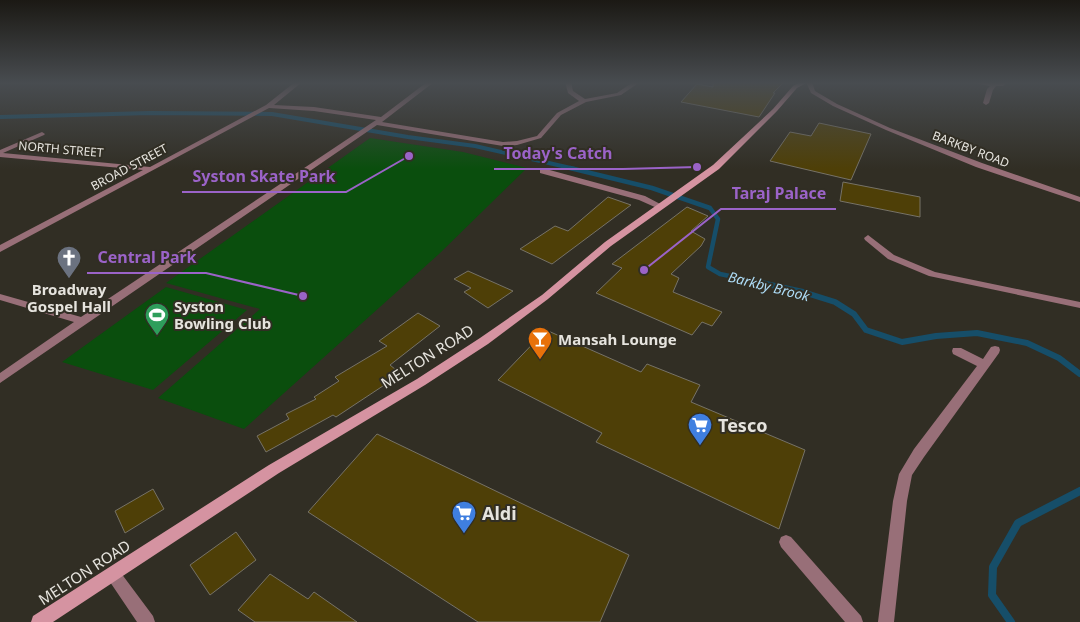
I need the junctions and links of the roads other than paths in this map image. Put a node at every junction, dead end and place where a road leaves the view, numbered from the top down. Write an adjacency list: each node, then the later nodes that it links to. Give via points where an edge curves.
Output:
1 (259, 111): 10 (street, BROAD STREET)
2 (323, 111): 7 (street)
3 (394, 111): 7 (street)
4 (565, 111): 7 (street, via 538,137 503,144)
5 (774, 111): 13 (street, MELTON ROAD, via 716,167)
6 (848, 111): 12 (street, BARKBY ROAD, via 979,165)
7 (376, 123): 18 (street)
8 (42, 134): 9 (street)
9 (0, 154): 10 (street, NORTH STREET)
10 (150, 168): 15 (street, BROAD STREET)
11 (543, 171): 13 (street)
12 (1080, 200)
13 (663, 204): 24 (street, MELTON ROAD, via 608,244 545,298 484,341 274,469)
14 (868, 238): 17 (street, via 891,258 932,274)
15 (0, 248)
16 (0, 298): 18 (street)
17 (1080, 305)
18 (82, 321): 22 (street)
19 (994, 350): 21 (street)
20 (956, 351): 21 (street)
21 (984, 364): 28 (street, via 906,474)
22 (0, 379)
23 (786, 542): 27 (street)
24 (113, 574): 25 (street, MELTON ROAD); 26 (street)
25 (39, 622)
26 (147, 622)
27 (855, 622)
28 (886, 622)

